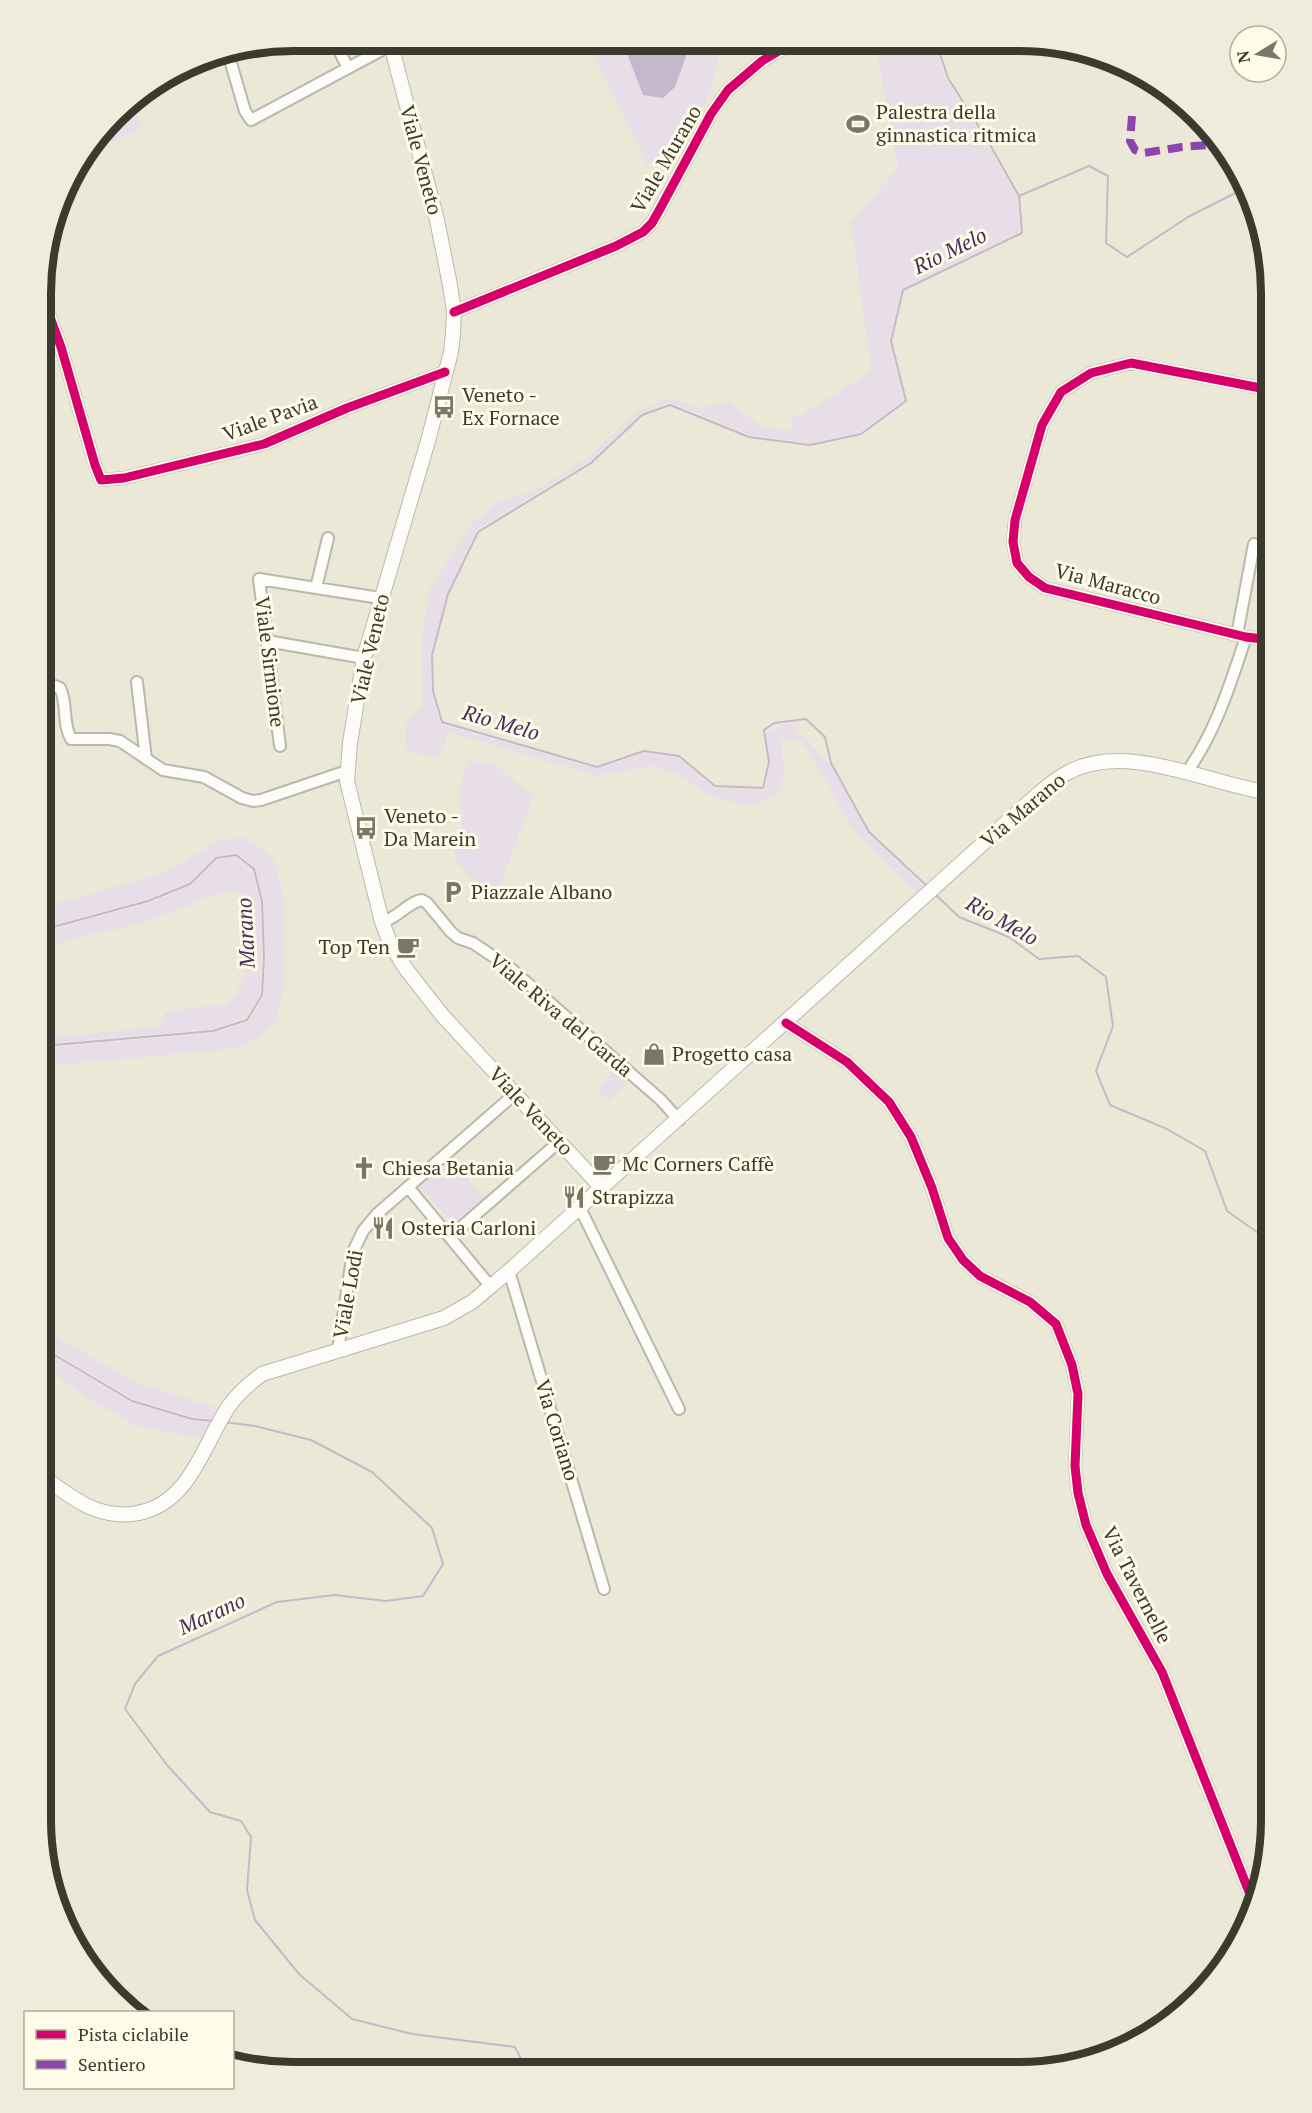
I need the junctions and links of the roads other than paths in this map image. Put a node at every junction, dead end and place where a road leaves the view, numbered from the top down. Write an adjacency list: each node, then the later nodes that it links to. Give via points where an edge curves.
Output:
1 (343, 51): 5 (street)
2 (377, 51): 7 (street)
3 (392, 51): 8 (main road, Viale Veneto, via 437,220)
4 (779, 51): 8 (street, Viale Murano, via 728,90 644,232)
5 (340, 52): 7 (street)
6 (230, 59): 7 (street, via 251,120)
7 (348, 68)
8 (454, 312): 10 (main road, Viale Veneto)
9 (51, 319): 10 (street, Viale Pavia, via 101,480 124,478 264,444)
10 (445, 372): 15 (main road, Viale Veneto)
11 (1261, 388): 16 (street, Via Maracco, via 1131,363 1091,373 1061,392 1042,425 1015,520 1013,542 1017,563 1045,588)
12 (328, 538): 14 (street)
13 (1254, 544): 16 (street)
14 (316, 588): 15 (street); 18 (street, Viale Sirmione, via 259,579)
15 (380, 598): 19 (main road, Viale Veneto)
16 (1242, 636): 17 (street, Via Maracco); 25 (street, via 1215,727)
17 (1261, 639)
18 (267, 641): 19 (street); 22 (street, Viale Sirmione)
19 (363, 658): 24 (main road, Viale Veneto)
20 (137, 682): 23 (street)
21 (51, 687): 23 (street, via 60,688 64,696 65,723 71,739 120,741)
22 (280, 746)
23 (146, 759): 24 (street, via 163,770 204,777 253,801)
24 (346, 771): 27 (main road, Viale Veneto)
25 (1187, 772): 26 (main road, Via Marano); 28 (main road, Via Marano, via 1124,761 1089,765 1051,782)
26 (1261, 792)
27 (382, 922): 29 (main road, Viale Veneto, via 406,969 442,1015); 30 (street, Viale Riva del Garda, via 417,901 425,902 458,938 489,952 509,967)
28 (786, 1023): 30 (main road, Via Marano); 42 (street, Via Tavernelle, via 847,1062 889,1102 911,1137 948,1238 963,1260 980,1275 1030,1302 1056,1324 1078,1394 1075,1466 1086,1525 1107,1574 1162,1672)
29 (516, 1093): 31 (main road, Viale Veneto); 32 (street, Viale Lodi)
30 (679, 1119): 33 (main road, Via Marano)
31 (560, 1141): 33 (main road, Viale Veneto); 35 (street)
32 (408, 1187): 35 (street); 38 (street, Viale Lodi, via 377,1214 357,1241)
33 (602, 1188): 34 (main road, Via Marano)
34 (580, 1208): 36 (main road, Via Marano); 39 (street)
35 (450, 1237): 37 (street)
36 (509, 1271): 37 (main road, Via Marano); 41 (street, Via Coriano)
37 (491, 1287): 38 (main road, Via Marano, via 444,1318)
38 (338, 1350): 40 (main road, Via Marano, via 262,1374 246,1386 229,1405 187,1480 174,1497 156,1508 113,1515 89,1507)
39 (679, 1409)
40 (51, 1482)
41 (604, 1589)
42 (1250, 1893)

